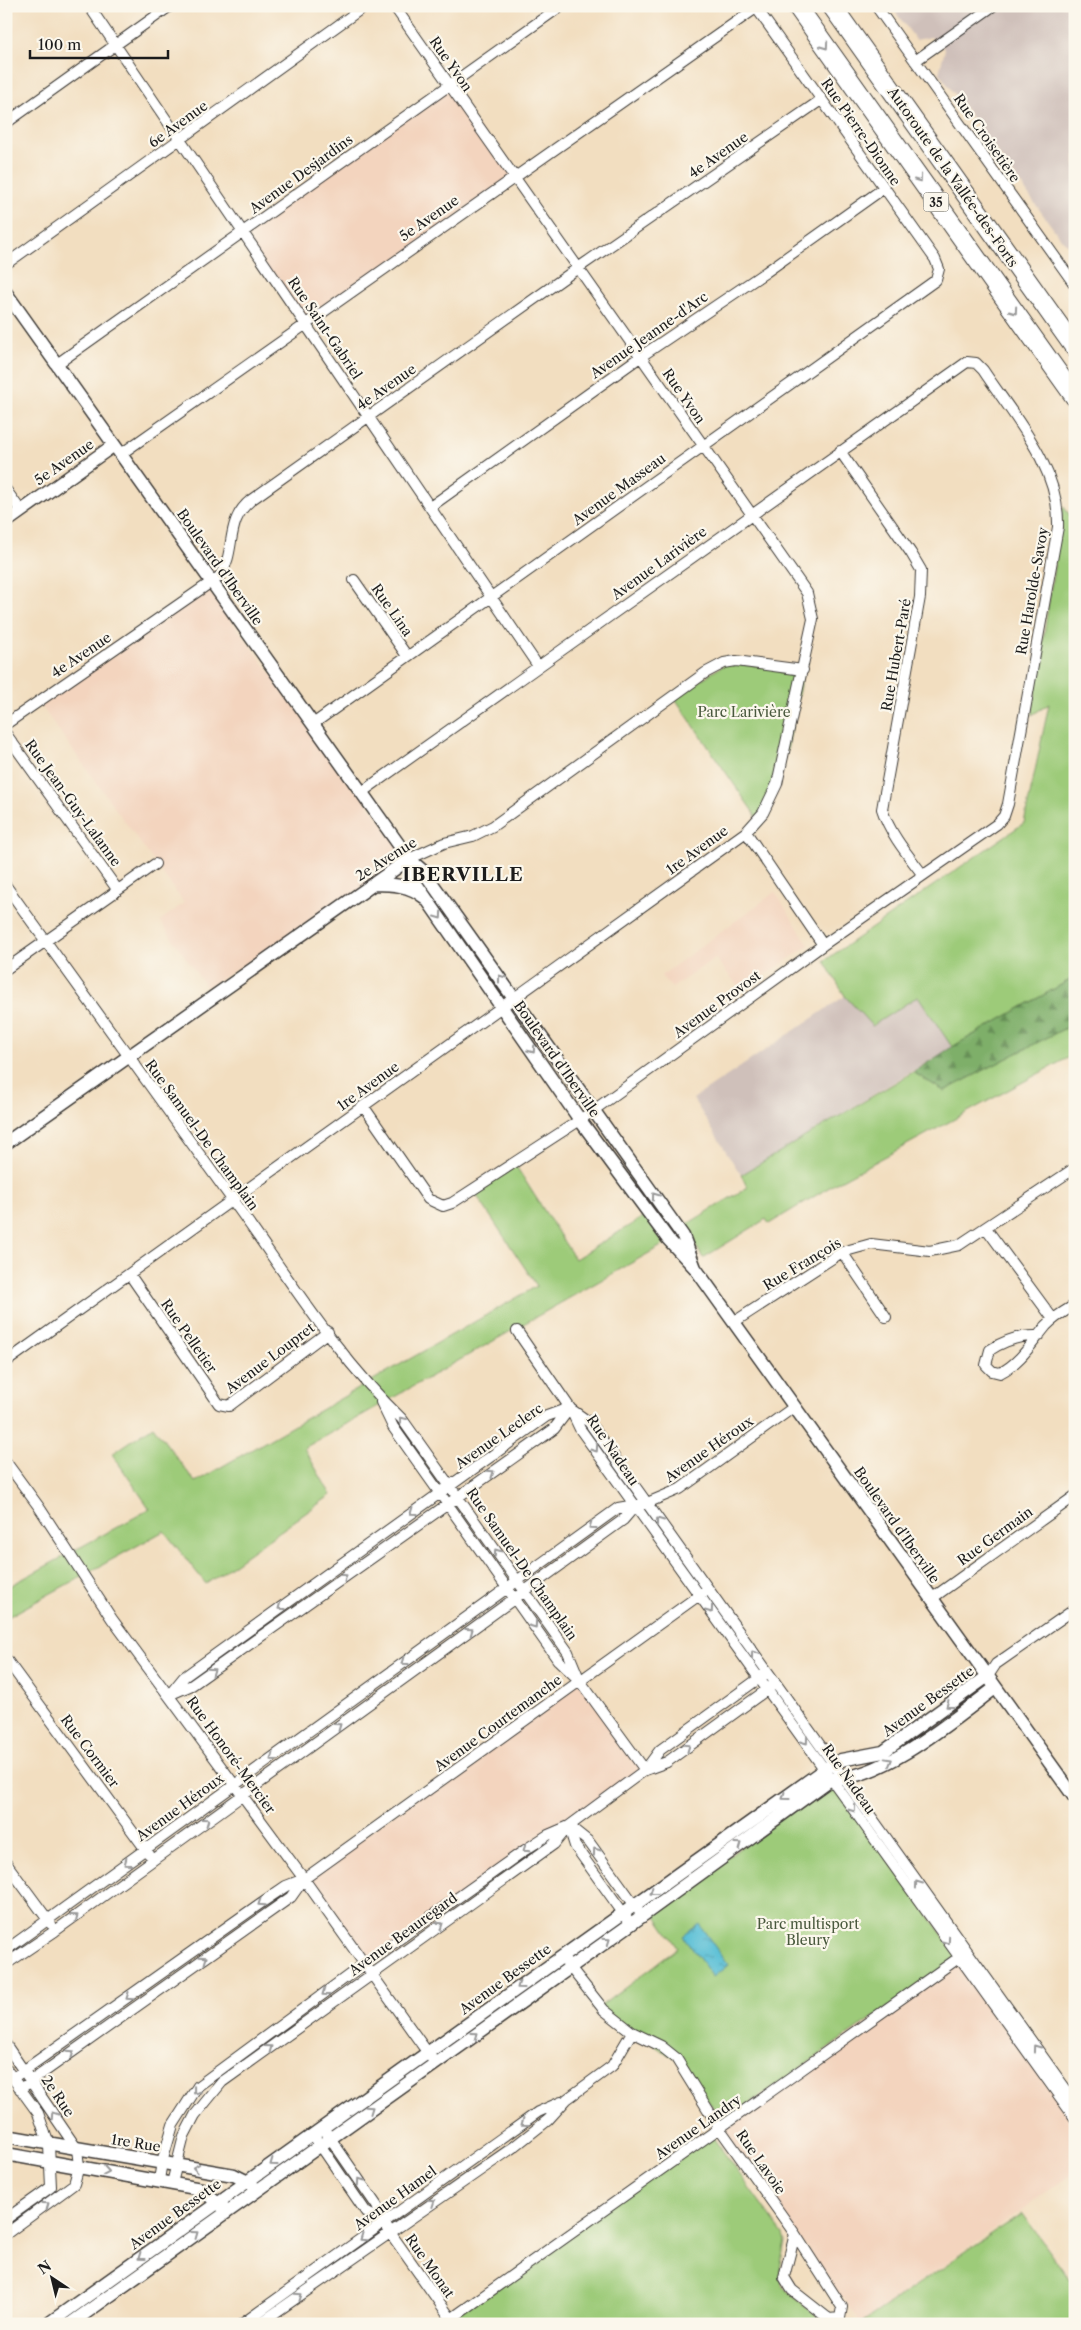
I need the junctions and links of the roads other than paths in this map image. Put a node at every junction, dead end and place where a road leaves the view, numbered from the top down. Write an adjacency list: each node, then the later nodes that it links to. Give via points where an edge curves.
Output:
1 (89, 6): 11 (street, Rue Saint-Gabriel)
2 (170, 6): 11 (street)
3 (365, 6): 16 (street, 6e Avenue)
4 (394, 6): 13 (street, Rue Yvon)
5 (561, 6): 13 (street, Avenue Desjardins)
6 (797, 6): 30 (highway, Autoroute de la Vallée-des-Forts / 35, one-way to 30)
7 (832, 6): 26 (highway, Autoroute de la Vallée-des-Forts / 35)
8 (876, 6): 12 (street, Rue Croisetière)
9 (993, 6): 12 (street)
10 (756, 7): 14 (street, Rue Pierre-Dionne); 17 (street, 5e Avenue)
11 (116, 45): 15 (street); 16 (street, Rue Saint-Gabriel)
12 (915, 60): 23 (street, Rue Croisetière)
13 (449, 85): 17 (street, Rue Yvon); 19 (street, Avenue Desjardins)
14 (821, 100): 18 (street, Rue Pierre-Dionne); 21 (street, 4e Avenue)
15 (6, 123)
16 (180, 139): 19 (street, Rue Saint-Gabriel); 20 (street, 6e Avenue)
17 (513, 177): 21 (street, Rue Yvon); 25 (street, 5e Avenue)
18 (884, 188): 22 (street, Rue Pierre-Dionne, via 935,259); 27 (street, Avenue Jeanne-d'Arc)
19 (243, 232): 25 (street, Rue Saint-Gabriel); 29 (street, Avenue Desjardins)
20 (6, 264)
21 (578, 268): 27 (street, Rue Yvon); 31 (street, 4e Avenue)
22 (939, 275): 32 (street, Avenue Masseau, via 932,285)
23 (1075, 285)
24 (6, 293): 29 (street, Boulevard d'Iberville)
25 (305, 324): 31 (street, Rue Saint-Gabriel); 33 (street, 5e Avenue)
26 (1075, 348)
27 (640, 357): 32 (street, Rue Yvon); 36 (street, Avenue Jeanne-d'Arc)
28 (973, 361): 34 (street, Avenue Larivière, via 960,366); 50 (street, Rue Harolde-Savoy, via 983,370 1042,459 1058,510 1055,546)
29 (57, 364): 33 (street, Boulevard d'Iberville)
30 (1075, 397)
31 (368, 416): 36 (street, Rue Saint-Gabriel); 41 (street, 4e Avenue, via 243,507 232,528 228,562)
32 (702, 446): 38 (street, Rue Yvon); 42 (street, Avenue Masseau)
33 (118, 449): 37 (street, 5e Avenue); 41 (street, Boulevard d'Iberville)
34 (840, 451): 38 (street, Avenue Larivière); 54 (street, Rue Hubert-Paré, via 920,570 920,597 882,809 894,836)
35 (6, 490): 37 (street)
36 (430, 507): 42 (street, Rue Saint-Gabriel)
37 (21, 511): 39 (street, 5e Avenue)
38 (750, 515): 44 (street, Avenue Larivière); 45 (street, Rue Yvon, via 801,583 810,602 813,619)
39 (6, 522)
40 (354, 580): 43 (street, Rue Lina)
41 (212, 582): 46 (street, 4e Avenue); 47 (street, Boulevard d'Iberville)
42 (491, 597): 43 (street, Avenue Masseau); 44 (street, Rue Saint-Gabriel)
43 (407, 656): 47 (street, Avenue Masseau)
44 (538, 666): 49 (street, Avenue Larivière)
45 (803, 670): 51 (street, Rue Yvon, via 777,784 763,813); 52 (street, 2e Avenue, via 736,661 719,666 493,826)
46 (6, 724)
47 (313, 724): 49 (street, Boulevard d'Iberville)
48 (6, 734): 57 (street, Rue Jean-Guy-Lalanne)
49 (362, 792): 52 (street, Boulevard d'Iberville)
50 (1003, 818): 54 (street, Avenue Provost)
51 (746, 832): 60 (street); 62 (street, 1re Avenue)
52 (409, 859): 55 (street, 2e Avenue); 58 (street, Boulevard d'Iberville, via 412,878); 62 (street, Boulevard d'Iberville, one-way to 52, via 424,872)
53 (155, 864): 57 (street)
54 (923, 875): 60 (street, Avenue Provost)
55 (374, 884): 58 (street, via 394,884 416,890); 64 (street, 2e Avenue)
56 (6, 886): 59 (street, Rue Samuel-De Champlain)
57 (117, 889): 59 (street)
58 (428, 900): 63 (street, Boulevard d'Iberville, one-way to 63)
59 (46, 942): 61 (street); 64 (street, Rue Samuel-De Champlain)
60 (823, 945): 66 (street, Avenue Provost)
61 (6, 969)
62 (515, 998): 63 (street, 1re Avenue); 66 (street, Boulevard d'Iberville)
63 (502, 1007): 65 (street, 1re Avenue); 67 (street, Boulevard d'Iberville, one-way to 67)
64 (128, 1057): 68 (street, 2e Avenue); 70 (street, Rue Samuel-De Champlain)
65 (364, 1107): 67 (street, Avenue Provost, via 428,1199 443,1206); 70 (street, 1re Avenue)
66 (593, 1110): 67 (street, Avenue Provost); 73 (street, Boulevard d'Iberville, one-way to 66, via 683,1236)
67 (580, 1120): 73 (street, Boulevard d'Iberville, via 668,1240)
68 (6, 1143)
69 (1075, 1168): 71 (street, Rue François)
70 (233, 1200): 74 (street, 1re Avenue); 80 (street, Rue Samuel-De Champlain)
71 (986, 1228): 72 (street, Rue François, via 959,1245 930,1251 871,1244); 77 (street)
72 (842, 1252): 76 (street); 78 (street, Rue François)
73 (695, 1268): 78 (street, Boulevard d'Iberville)
74 (130, 1275): 82 (street, 1re Avenue); 84 (street, Rue Pelletier, via 220,1404)
75 (1075, 1305): 77 (street)
76 (886, 1317)
77 (1053, 1320): 81 (street)
78 (734, 1322): 85 (street, Boulevard d'Iberville)
79 (517, 1331): 86 (street)
80 (328, 1332): 83 (street, Rue Samuel-De Champlain); 84 (street, Avenue Loupret)
81 (1039, 1336): 81 (street, via 1025,1335 1000,1343 990,1350 986,1365 1000,1374)
82 (6, 1362)
83 (379, 1396): 88 (street, Rue Samuel-De Champlain, one-way to 83, via 402,1419); 89 (street, Rue Samuel-De Champlain, via 393,1427)
84 (229, 1406)
85 (794, 1407): 92 (street, Avenue Héroux, via 680,1489); 102 (street, Boulevard d'Iberville)
86 (570, 1408): 88 (street, Avenue Leclerc, via 547,1416); 90 (street, Avenue Leclerc, one-way to 86, via 554,1428); 92 (street, Rue Nadeau, via 589,1422); 94 (street, Rue Nadeau, one-way to 94, via 580,1429)
87 (6, 1462): 114 (street, Rue Honoré-Mercier, via 112,1620)
88 (450, 1486): 89 (street, Avenue Leclerc); 90 (street, Rue Samuel-De Champlain)
89 (440, 1493): 93 (street, Rue Samuel-De Champlain); 95 (street, Avenue Leclerc, one-way to 95)
90 (457, 1496): 93 (street, Avenue Leclerc); 97 (street, Rue Samuel-De Champlain, one-way to 90)
91 (1075, 1496): 102 (street, Rue Germain)
92 (647, 1503): 94 (street, Avenue Héroux); 100 (street, Rue Nadeau, one-way to 92)
93 (448, 1504): 96 (street, Avenue Leclerc); 98 (street, Rue Samuel-De Champlain)
94 (635, 1506): 97 (street, Avenue Héroux, one-way to 97, via 618,1508); 99 (street, Avenue Héroux, via 623,1520); 100 (street, Rue Nadeau)
95 (371, 1543): 96 (street); 104 (street, Avenue Leclerc, one-way to 104)
96 (378, 1553): 105 (street, Avenue Leclerc, one-way to 96)
97 (517, 1580): 98 (street, Avenue Héroux); 99 (street, Rue Samuel-De Champlain)
98 (506, 1587): 101 (street, Rue Samuel-De Champlain); 110 (street, Avenue Héroux, one-way to 110)
99 (525, 1591): 101 (street, Avenue Héroux); 109 (street, Rue Samuel-De Champlain, via 568,1652)
100 (704, 1592): 107 (street, Rue Nadeau); 109 (street, Avenue Courtemanche)
101 (515, 1598): 109 (street, Rue Samuel-De Champlain, one-way to 109, via 558,1660); 113 (street, Avenue Héroux, one-way to 101)
102 (931, 1598): 108 (street, Boulevard d'Iberville)
103 (1075, 1609): 108 (street, via 996,1664)
104 (229, 1645): 105 (street); 114 (street, Avenue Leclerc, via 184,1677)
105 (236, 1654): 114 (street, Avenue Leclerc, one-way to 105, via 192,1685)
106 (6, 1659): 123 (street, Rue Cormier)
107 (764, 1675): 111 (street, Rue Nadeau); 117 (street, Avenue Beauregard, via 660,1750)
108 (988, 1676): 112 (street, Boulevard d'Iberville); 115 (street, Avenue Bessette, one-way to 115)
109 (580, 1681): 117 (street, Rue Samuel-De Champlain); 126 (street, Avenue Courtemanche)
110 (376, 1683): 113 (street); 119 (street, Avenue Héroux, one-way to 119)
111 (772, 1687): 117 (street, Avenue Beauregard, one-way to 111, via 666,1762); 118 (street, Rue Nadeau)
112 (995, 1688): 116 (street, Avenue Bessette); 121 (street, Boulevard d'Iberville)
113 (384, 1693): 120 (street, Avenue Héroux, one-way to 113)
114 (169, 1695): 119 (street, Rue Honoré-Mercier)
115 (931, 1718): 116 (street); 118 (street, Avenue Bessette, via 883,1752 841,1760)
116 (940, 1730): 118 (street, Avenue Bessette, one-way to 116, via 885,1764)
117 (645, 1770): 122 (street, Avenue Beauregard)
118 (833, 1773): 129 (street, Avenue Bessette, one-way to 129); 131 (street, Avenue Bessette, one-way to 118); 136 (street, Rue Nadeau)
119 (235, 1785): 120 (street, Rue Honoré-Mercier); 123 (street, Avenue Héroux)
120 (242, 1795): 124 (street, Avenue Héroux, one-way to 120); 126 (street, Rue Honoré-Mercier)
121 (1075, 1798)
122 (569, 1826): 129 (street, one-way to 122, via 589,1842); 130 (street, via 576,1846); 139 (street, Avenue Beauregard, one-way to 139, via 525,1850); 142 (street, Avenue Beauregard, one-way to 122, via 554,1844)
123 (146, 1850): 124 (street, Rue Cormier); 127 (street, Avenue Héroux, one-way to 127)
124 (153, 1860): 128 (street, Avenue Héroux)
125 (6, 1863): 132 (street)
126 (304, 1879): 139 (street, Rue Honoré-Mercier); 141 (street, Avenue Courtemanche, one-way to 141, via 286,1886); 143 (street, Avenue Courtemanche, one-way to 126, via 291,1897)
127 (98, 1884): 128 (street); 132 (street, Avenue Héroux)
128 (107, 1894): 134 (street, Avenue Héroux, one-way to 128)
129 (634, 1905): 130 (street, Avenue Bessette); 131 (street)
130 (623, 1913): 133 (street); 137 (street, Avenue Bessette)
131 (643, 1916): 133 (street, Avenue Bessette)
132 (48, 1920): 134 (street); 135 (street, Avenue Héroux)
133 (631, 1924): 140 (street, Avenue Bessette, one-way to 133)
134 (55, 1931): 138 (street, Avenue Héroux)
135 (6, 1950)
136 (963, 1955): 153 (street, Rue Nadeau); 158 (street, Avenue Landry)
137 (562, 1957): 140 (street, Rue Lavoie); 147 (street, Avenue Bessette, one-way to 147)
138 (6, 1964)
139 (364, 1964): 142 (street, Rue Honoré-Mercier); 146 (street, Avenue Beauregard, one-way to 146)
140 (570, 1967): 144 (street, Rue Lavoie, via 604,2010); 149 (street, Avenue Bessette, one-way to 140)
141 (167, 1970): 143 (street); 151 (street, Avenue Courtemanche, one-way to 151)
142 (372, 1974): 147 (street, Rue Honoré-Mercier); 148 (street, Avenue Beauregard, one-way to 142)
143 (174, 1980): 154 (street, Avenue Courtemanche, one-way to 143)
144 (632, 2032): 158 (street, Rue Lavoie, via 661,2046 676,2058); 173 (street, Avenue Hamel, via 612,2066 566,2099 548,2120 515,2146)
145 (6, 2045): 151 (street, 2e Rue)
146 (245, 2052): 148 (street); 165 (street, Avenue Beauregard, one-way to 165, via 198,2086 173,2125)
147 (428, 2052): 149 (street, Rue Honoré-Mercier); 160 (street, Avenue Bessette)
148 (250, 2062): 166 (street, Avenue Beauregard, via 222,2082 195,2115 184,2136)
149 (435, 2063): 160 (street, Avenue Bessette, one-way to 149)
150 (6, 2069): 152 (street, 2e Rue)
151 (24, 2071): 152 (street, Avenue Courtemanche); 154 (street, 2e Rue)
152 (13, 2078): 155 (street, 2e Rue)
153 (1052, 2078): 156 (street, Rue Nadeau); 157 (street, Rue Nadeau)
154 (32, 2081): 155 (street, Avenue Courtemanche); 162 (street, 2e Rue, one-way to 154)
155 (20, 2089): 161 (street, 2e Rue, via 38,2113)
156 (1075, 2102)
157 (1075, 2118)
158 (720, 2129): 175 (street, Rue Lavoie); 177 (street, Avenue Landry)
159 (6, 2136): 161 (street, 1re Rue)
160 (321, 2136): 170 (street, Avenue Bessette); 173 (street, Rue Monat, via 366,2212)
161 (49, 2145): 162 (street, 1re Rue); 164 (street, 2e Rue)
162 (77, 2149): 165 (street, 1re Rue); 167 (street, 2e Rue)
163 (6, 2154): 164 (street)
164 (51, 2162): 167 (street); 172 (street, 2e Rue, via 51,2186)
165 (162, 2162): 166 (street, 1re Rue); 168 (street, Avenue Beauregard)
166 (176, 2164): 169 (street, Avenue Beauregard); 170 (street, 1re Rue, one-way to 166, via 234,2175)
167 (79, 2166): 168 (street, one-way to 168); 174 (street, one-way to 167, via 74,2184)
168 (159, 2180): 169 (street)
169 (172, 2183): 171 (street, via 201,2189)
170 (253, 2184): 171 (street, Avenue Bessette)
171 (222, 2206): 176 (street, Avenue Bessette)
172 (6, 2219)
173 (386, 2227): 177 (street, Rue Monat); 180 (street, Avenue Hamel, one-way to 180); 181 (street, Avenue Hamel, one-way to 173)
174 (6, 2234)
175 (795, 2234): 175 (street, Rue Lavoie, via 842,2307 840,2318 829,2319 792,2290 784,2277)
176 (111, 2286): 178 (street, Avenue Bessette); 179 (street, Avenue Bessette)
177 (450, 2322)
178 (48, 2324)
179 (70, 2324)
180 (242, 2324)
181 (259, 2324)

